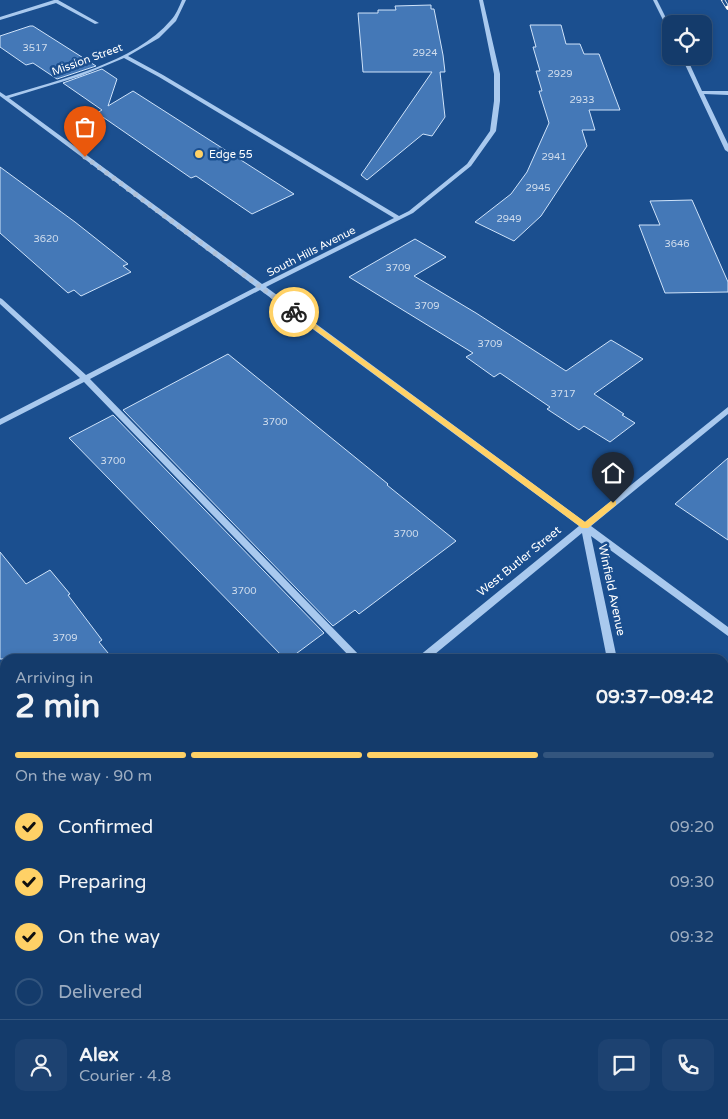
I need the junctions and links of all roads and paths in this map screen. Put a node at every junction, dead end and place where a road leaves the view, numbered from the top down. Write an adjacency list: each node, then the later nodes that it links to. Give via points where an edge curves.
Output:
1 (184, 0): 7 (street, Mission Street, via 159,37)
2 (481, 0): 13 (street, South Hills Avenue, via 497,74 493,131 469,165)
3 (656, 0): 4 (street)
4 (663, 15)
5 (0, 19): 6 (street, via 56,1)
6 (96, 23)
7 (125, 57): 11 (street, Mission Street); 13 (street)
8 (687, 65): 9 (street)
9 (700, 92): 10 (street); 12 (street)
10 (728, 93)
11 (3, 96): 14 (street)
12 (728, 150)
13 (399, 218): 14 (street, South Hills Avenue)
14 (261, 287): 16 (street, South Hills Avenue); 19 (street)
15 (0, 300): 16 (street)
16 (85, 378): 18 (street, South Hills Avenue); 21 (street)
17 (728, 410): 19 (street, West Butler Street)
18 (0, 422)
19 (585, 526): 20 (street); 22 (street, West Butler Street); 23 (street, Winfield Avenue)
20 (728, 632)
21 (353, 654)
22 (428, 654)
23 (611, 654)

